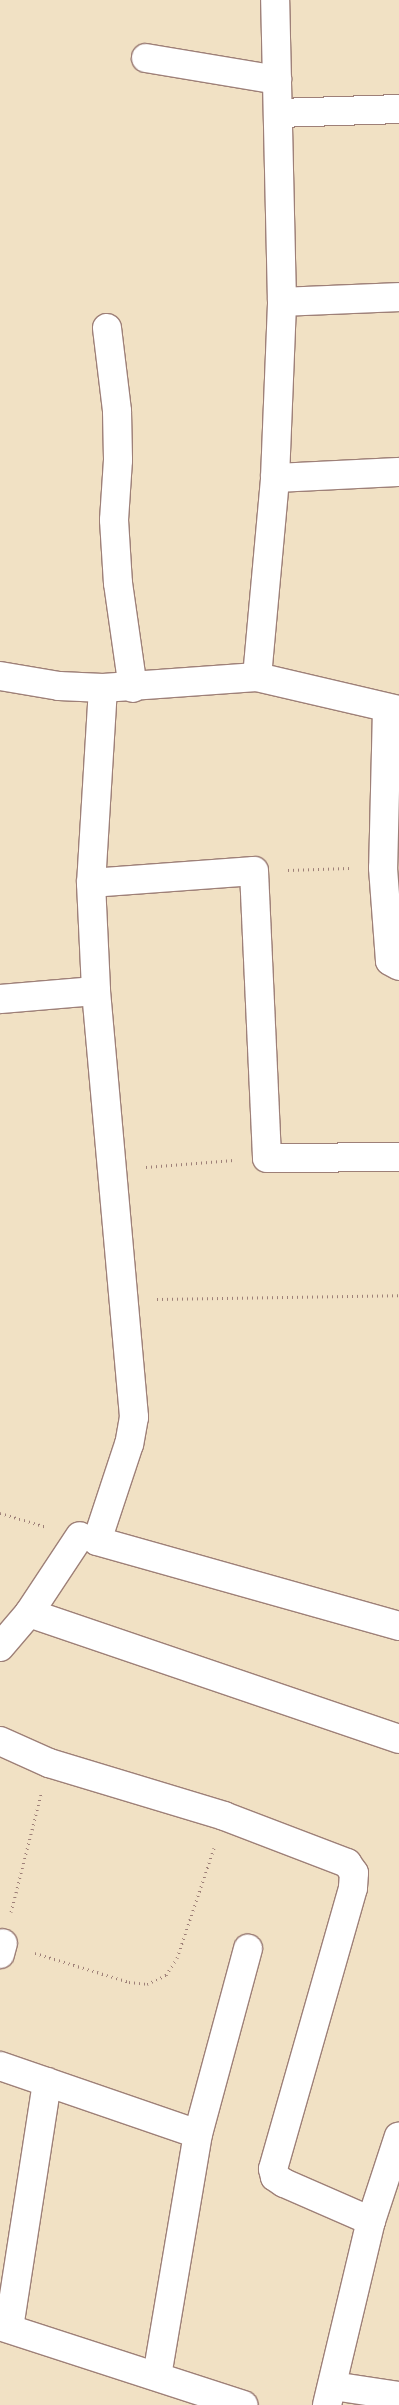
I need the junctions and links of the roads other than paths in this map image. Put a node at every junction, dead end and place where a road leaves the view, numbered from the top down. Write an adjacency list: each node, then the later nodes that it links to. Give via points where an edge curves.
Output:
1 (275, 0): 3 (street)
2 (146, 58): 3 (street)
3 (277, 80): 5 (street)
4 (399, 109): 5 (street)
5 (280, 113): 7 (street)
6 (399, 297): 7 (street)
7 (282, 302): 10 (street)
8 (107, 328): 14 (street, via 117,410 114,520 118,583)
9 (399, 472): 10 (street)
10 (275, 478): 12 (street)
11 (0, 676): 13 (street, via 59,686)
12 (257, 677): 14 (street); 15 (street)
13 (103, 688): 14 (street); 17 (street)
14 (133, 688)
15 (393, 710): 16 (street)
16 (388, 858): 18 (street, via 390,961)
17 (91, 883): 19 (street); 21 (street, via 254,871 267,1158)
18 (399, 966)
19 (96, 991): 20 (street); 24 (street, via 121,1300 134,1417 129,1444 97,1541)
20 (0, 999)
21 (399, 1157)
22 (80, 1536): 23 (street)
23 (29, 1613): 25 (street); 26 (street)
24 (399, 1626)
25 (0, 1647)
26 (399, 1739)
27 (0, 1741): 33 (street, via 49,1763 224,1816 347,1863 354,1873 353,1888 273,2170 275,2177 284,2183)
28 (248, 1949): 31 (street)
29 (0, 2066): 30 (street)
30 (47, 2082): 31 (street); 34 (street)
31 (198, 2134): 35 (street)
32 (399, 2136): 33 (street)
33 (371, 2221): 36 (street)
34 (4, 2327): 35 (street)
35 (157, 2376): 38 (street)
36 (330, 2395): 37 (street)
37 (399, 2396)
38 (239, 2404)

